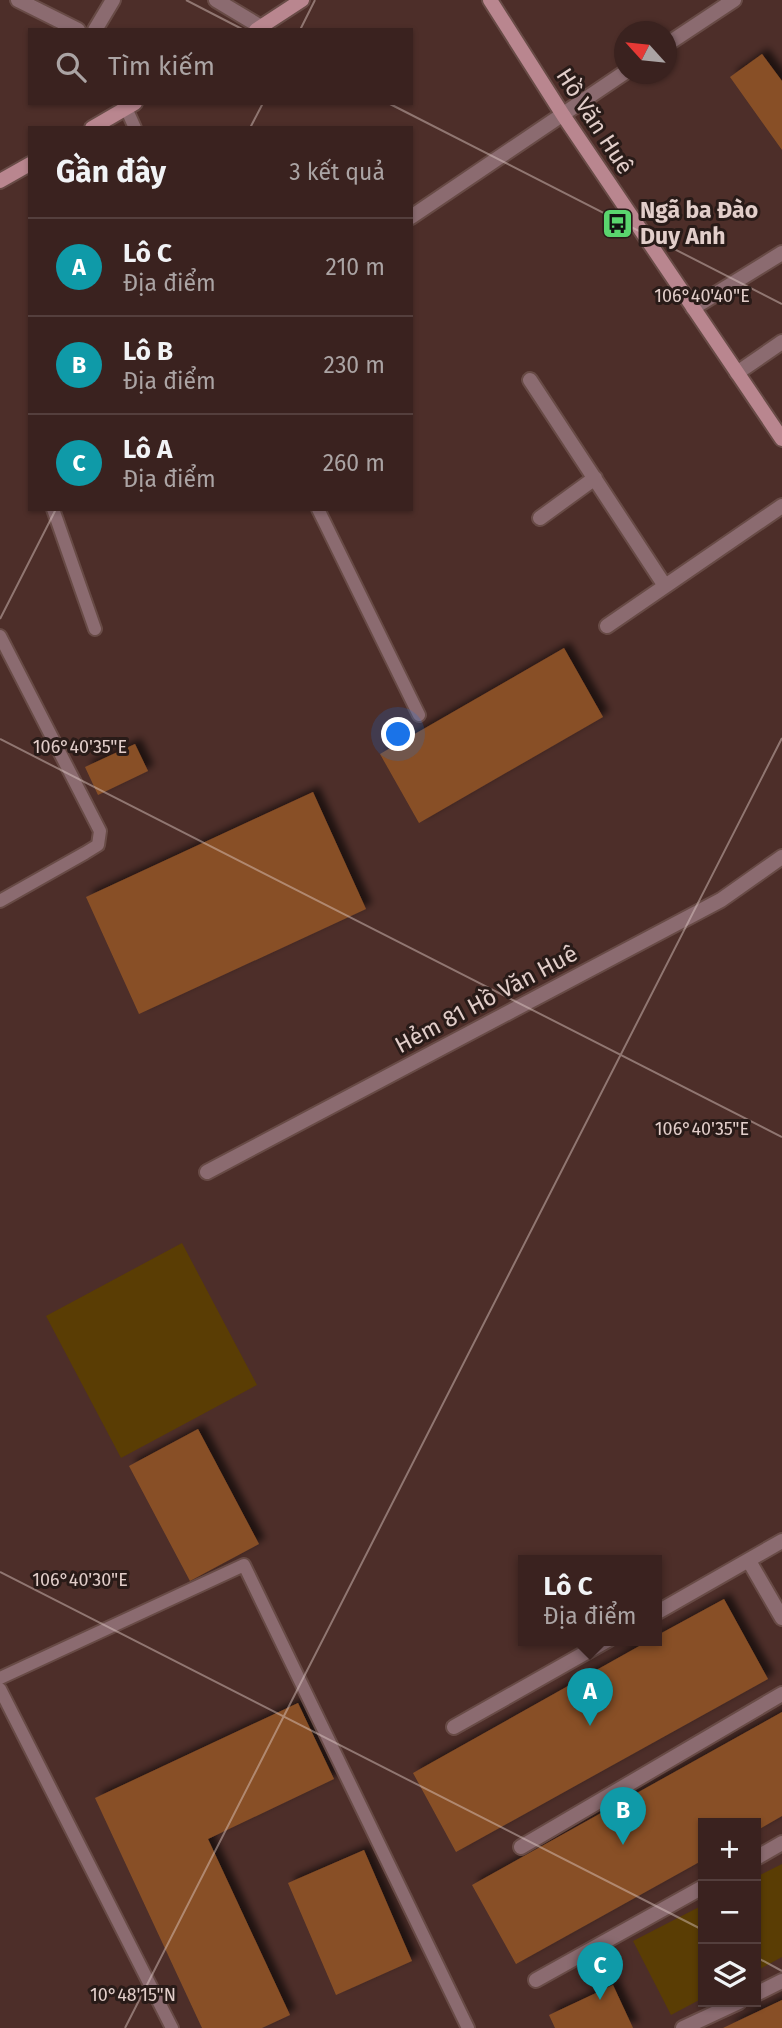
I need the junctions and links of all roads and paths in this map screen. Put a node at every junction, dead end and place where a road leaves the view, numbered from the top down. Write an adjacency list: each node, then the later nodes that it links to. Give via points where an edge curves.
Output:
1 (18, 0): 7 (street)
2 (113, 0): 8 (street)
3 (216, 0): 9 (street)
4 (302, 0): 9 (main road)
5 (490, 0): 13 (main road, Hồ Văn Huê)
6 (734, 0): 10 (street)
7 (74, 28)
8 (96, 28)
9 (258, 28)
10 (677, 38)
11 (614, 80): 13 (street)
12 (130, 106): 14 (main road); 15 (lane)
13 (563, 115): 18 (street); 20 (main road, Hồ Văn Huê)
14 (95, 126)
15 (135, 126)
16 (28, 165): 17 (main road)
17 (0, 181)
18 (413, 216)
19 (782, 253): 20 (street)
20 (694, 308): 22 (main road, Hồ Văn Huê)
21 (782, 342): 22 (street)
22 (737, 373): 24 (main road, Hồ Văn Huê)
23 (530, 380): 25 (street)
24 (782, 439)
25 (595, 478): 29 (street); 30 (street)
26 (782, 506): 30 (street)
27 (54, 511): 32 (lane)
28 (319, 511): 34 (lane)
29 (540, 518)
30 (665, 586): 31 (street)
31 (607, 626)
32 (95, 629)
33 (0, 636): 36 (lane, via 100,831 98,845)
34 (419, 715)
35 (782, 857): 37 (street, Hẻm 81 Hồ Văn Huê, via 721,900)
36 (0, 901)
37 (207, 1172)
38 (782, 1541): 39 (street)
39 (749, 1561): 40 (street); 41 (street)
40 (662, 1610)
41 (782, 1618)
42 (597, 1646): 46 (street)
43 (0, 1678): 56 (lane, via 244,1564)
44 (0, 1689): 55 (lane)
45 (782, 1694): 48 (street)
46 (454, 1727)
47 (782, 1843): 49 (street)
48 (521, 1847)
49 (761, 1855)
50 (698, 1890): 51 (street)
51 (536, 1980)
52 (782, 1981): 53 (street)
53 (761, 1992)
54 (728, 2007): 57 (street)
55 (172, 2028)
56 (468, 2028)
57 (683, 2028)

